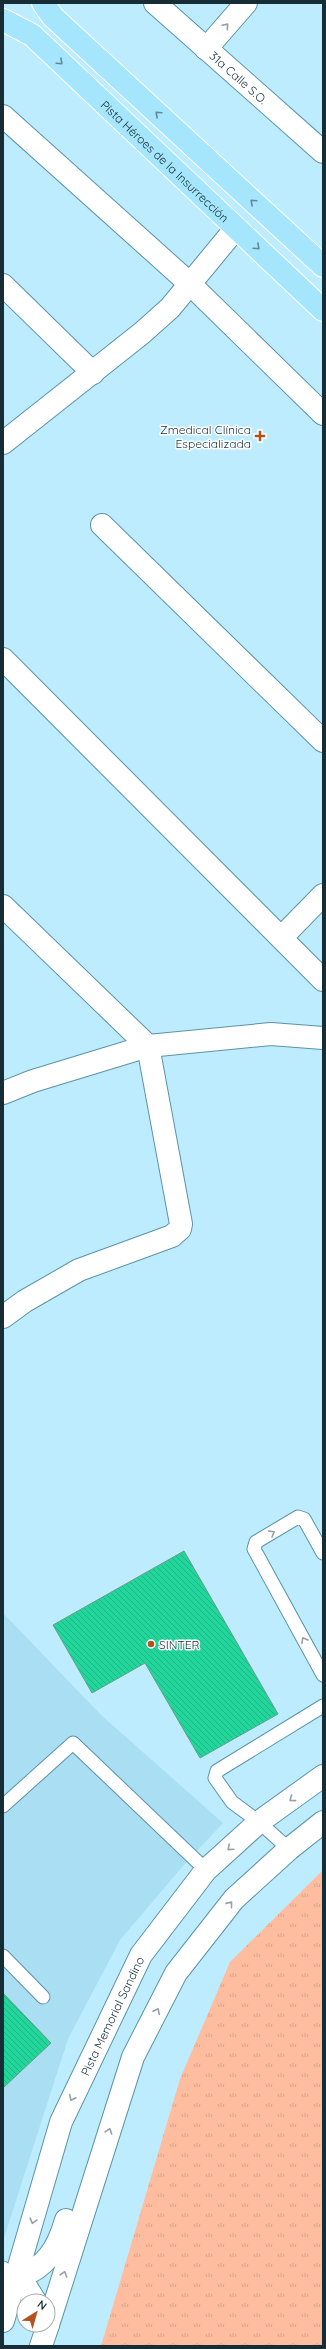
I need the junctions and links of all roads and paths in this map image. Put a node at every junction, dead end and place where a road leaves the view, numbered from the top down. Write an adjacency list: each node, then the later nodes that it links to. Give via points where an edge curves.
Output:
1 (155, 3): 7 (street, 31a Calle S.O.)
2 (246, 3): 7 (street, one-way to 2)
3 (45, 8): 11 (main road, one-way to 3)
4 (3, 9): 6 (lane)
5 (3, 20): 6 (main road, Pista Héroes de la Insurrección)
6 (32, 35): 10 (main road, Pista Héroes de la Insurrección, one-way to 10)
7 (206, 49): 9 (street, 31a Calle S.O.)
8 (3, 116): 12 (street)
9 (323, 152)
10 (236, 228): 12 (street); 14 (main road, Pista Héroes de la Insurrección, one-way to 14)
11 (323, 266)
12 (189, 283): 15 (street, via 170,308); 16 (street)
13 (3, 285): 15 (street)
14 (323, 310)
15 (93, 373): 17 (street)
16 (323, 414)
17 (3, 443)
18 (102, 525): 20 (street)
19 (3, 659): 23 (street)
20 (323, 741)
21 (323, 895): 23 (street)
22 (3, 906): 26 (street)
23 (282, 937): 24 (street)
24 (323, 980)
25 (323, 1038): 26 (street, via 271,1034)
26 (148, 1046): 27 (street, via 33,1081); 28 (street, via 180,1229 172,1236 79,1270 25,1301)
27 (3, 1093)
28 (3, 1317)
29 (323, 1553): 30 (lane, one-way to 29, via 254,1549 256,1542 298,1517 304,1519)
30 (323, 1675)
31 (323, 1706): 34 (lane, via 217,1770 215,1778 232,1802)
32 (323, 1776): 34 (street, Pista Memorial Sandino, one-way to 34)
33 (3, 1806): 37 (lane, via 73,1743)
34 (260, 1822): 36 (lane); 37 (street, Pista Memorial Sandino, one-way to 37)
35 (323, 1822): 36 (street)
36 (289, 1850): 40 (street, one-way to 36, via 133,2057 176,1973 234,1899)
37 (206, 1870): 41 (street, Pista Memorial Sandino, one-way to 41, via 141,1955 61,2122)
38 (3, 1956): 39 (lane)
39 (43, 1997)
40 (97, 2168): 41 (street, via 74,2195 59,2243 49,2258 32,2272); 43 (street, one-way to 40)
41 (10, 2273): 42 (street); 44 (street, Pista Memorial Sandino)
42 (31, 2293)
43 (56, 2299)
44 (3, 2320)
45 (31, 2333): 47 (street)
46 (46, 2333): 48 (street)
47 (27, 2346)
48 (42, 2346)

